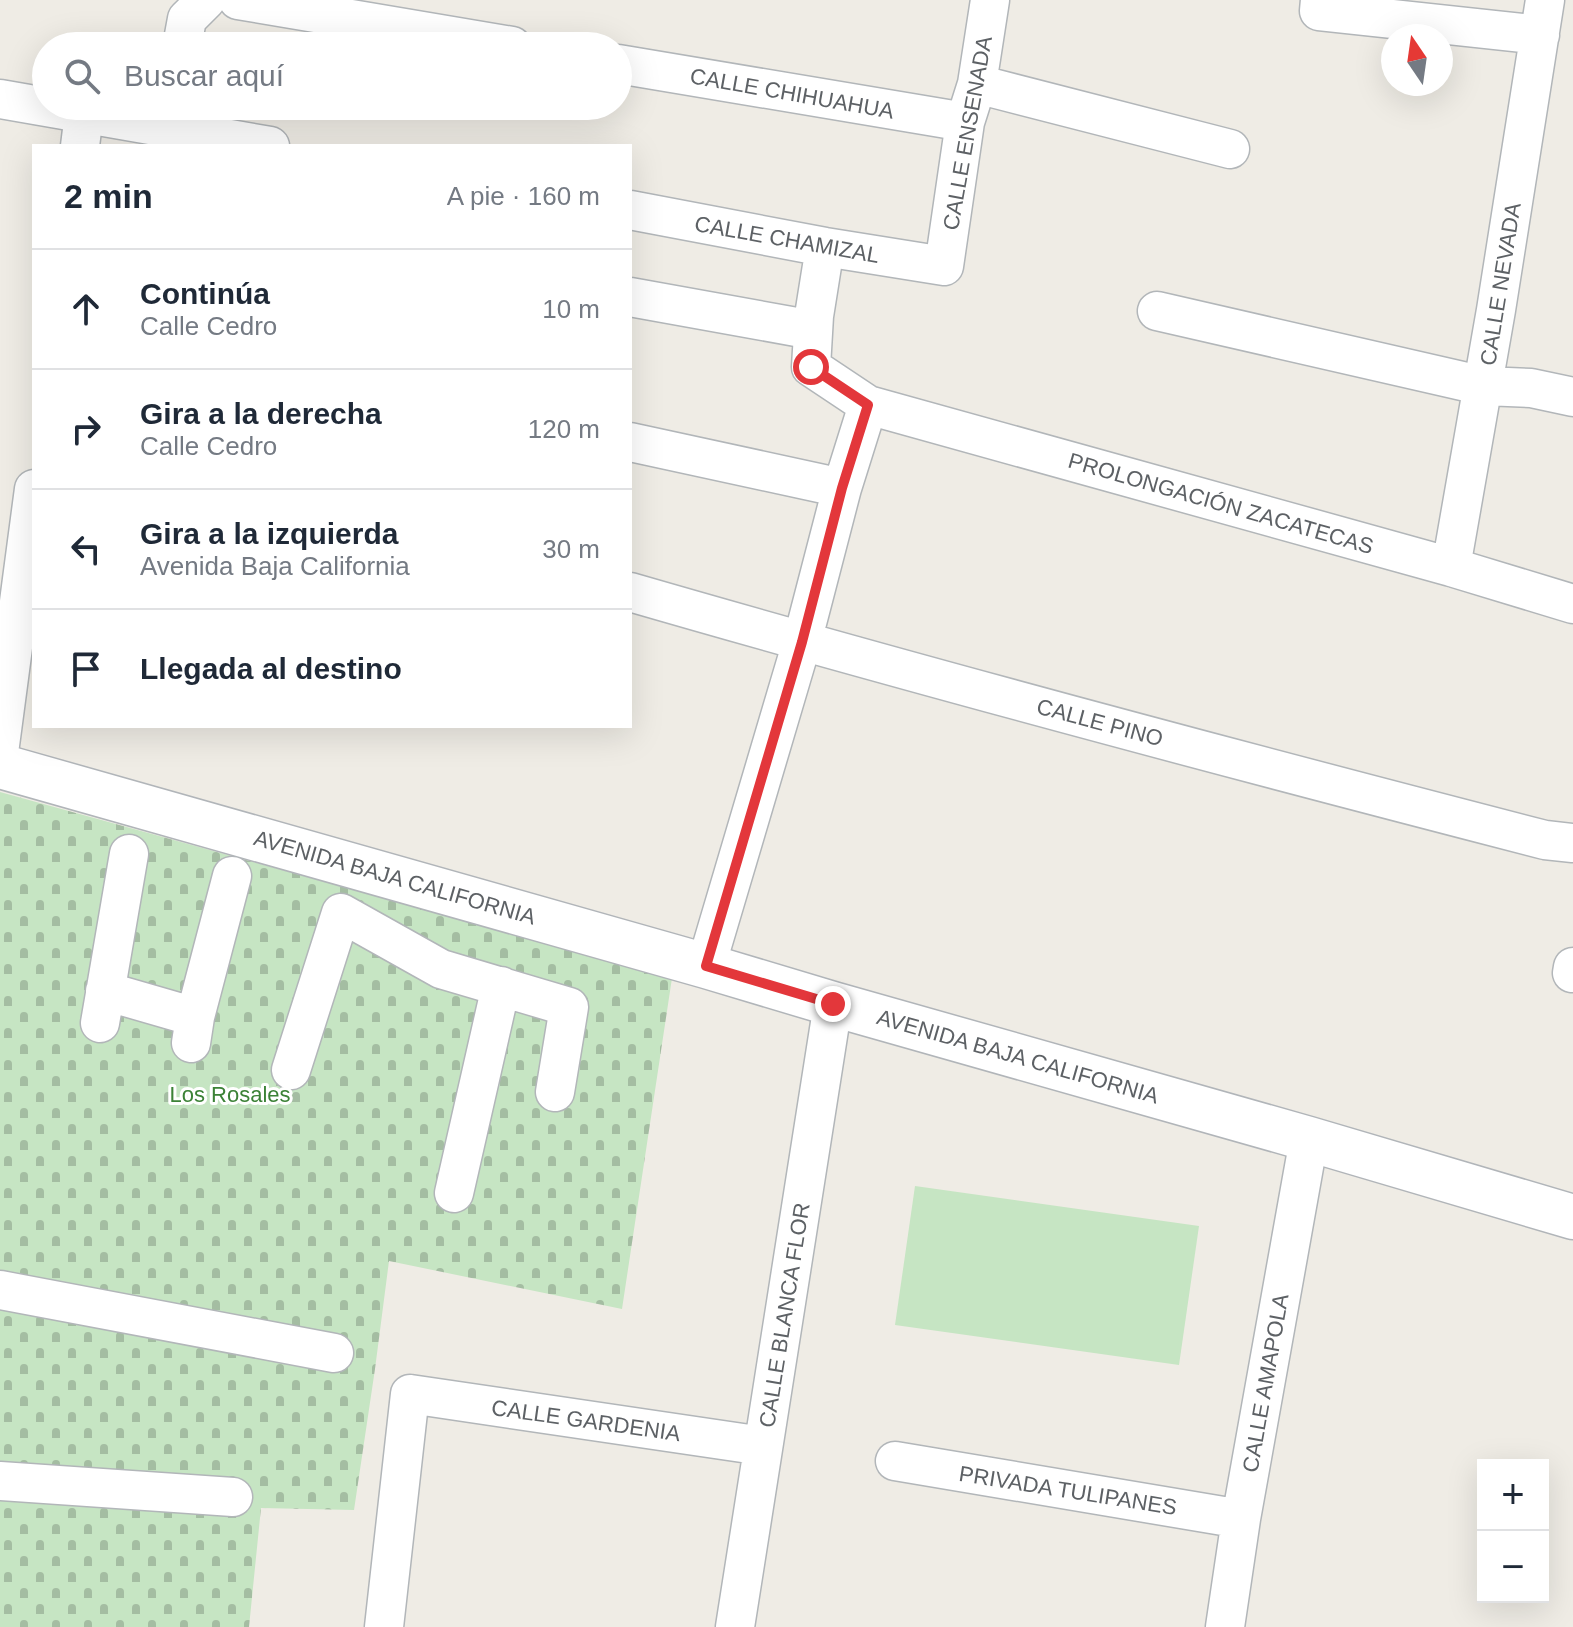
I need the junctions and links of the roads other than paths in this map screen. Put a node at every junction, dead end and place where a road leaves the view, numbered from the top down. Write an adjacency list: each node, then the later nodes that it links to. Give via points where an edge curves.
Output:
1 (206, 0): 6 (street, via 187,19)
2 (238, 0): 7 (street)
3 (990, 0): 9 (street, CALLE ENSENADA)
4 (1320, 5): 5 (street)
5 (1543, 18): 25 (street, CALLE NEVADA)
6 (185, 32)
7 (429, 32)
8 (632, 66): 15 (street, CALLE CHIHUAHUA)
9 (977, 84): 15 (street, CALLE ENSENADA); 18 (street)
10 (0, 99): 11 (street)
11 (32, 111)
12 (56, 120): 16 (street)
13 (150, 120): 16 (street)
14 (180, 120): 17 (street)
15 (965, 122): 21 (street, CALLE ENSENADA)
16 (82, 130)
17 (263, 144)
18 (1230, 149)
19 (632, 210): 20 (street, CALLE CHAMIZAL)
20 (825, 247): 21 (street, CALLE CHAMIZAL); 24 (street)
21 (944, 266)
22 (632, 297): 24 (street)
23 (1157, 311): 25 (street)
24 (813, 330): 27 (street, PROLONGACIÓN ZACATECAS, via 811,367)
25 (1484, 386): 26 (street); 31 (street, CALLE NEVADA)
26 (1573, 397)
27 (868, 405): 29 (street); 31 (street, PROLONGACIÓN ZACATECAS)
28 (632, 442): 29 (street)
29 (842, 488): 34 (street)
30 (32, 504): 35 (street)
31 (1451, 567): 33 (street, PROLONGACIÓN ZACATECAS)
32 (632, 593): 34 (street, CALLE PINO)
33 (1573, 604)
34 (802, 642): 37 (street, CALLE PINO, via 1339,787); 40 (street)
35 (0, 745)
36 (0, 766): 40 (main road, AVENIDA BAJA CALIFORNIA)
37 (1573, 843)
38 (129, 854): 39 (street, via 103,1007 193,1030)
39 (232, 876)
40 (706, 966): 44 (main road, AVENIDA BAJA CALIFORNIA)
41 (1573, 967): 42 (street)
42 (1572, 973)
43 (501, 986): 45 (street, via 441,969 341,913); 46 (street, via 569,1007); 48 (street)
44 (833, 1004): 47 (main road, AVENIDA BAJA CALIFORNIA); 52 (street, CALLE BLANCA FLOR)
45 (291, 1070)
46 (555, 1092)
47 (1309, 1139): 49 (main road, AVENIDA BAJA CALIFORNIA); 56 (street, CALLE AMAPOLA)
48 (454, 1193)
49 (1573, 1217)
50 (0, 1290): 51 (street)
51 (334, 1353)
52 (763, 1446): 57 (street, CALLE GARDENIA, via 410,1394); 58 (street, CALLE BLANCA FLOR)
53 (895, 1461): 56 (street, PRIVADA TULIPANES)
54 (0, 1481): 55 (street)
55 (233, 1497)
56 (1241, 1519): 59 (street, CALLE AMAPOLA)
57 (391, 1626)
58 (735, 1627)
59 (1225, 1627)

